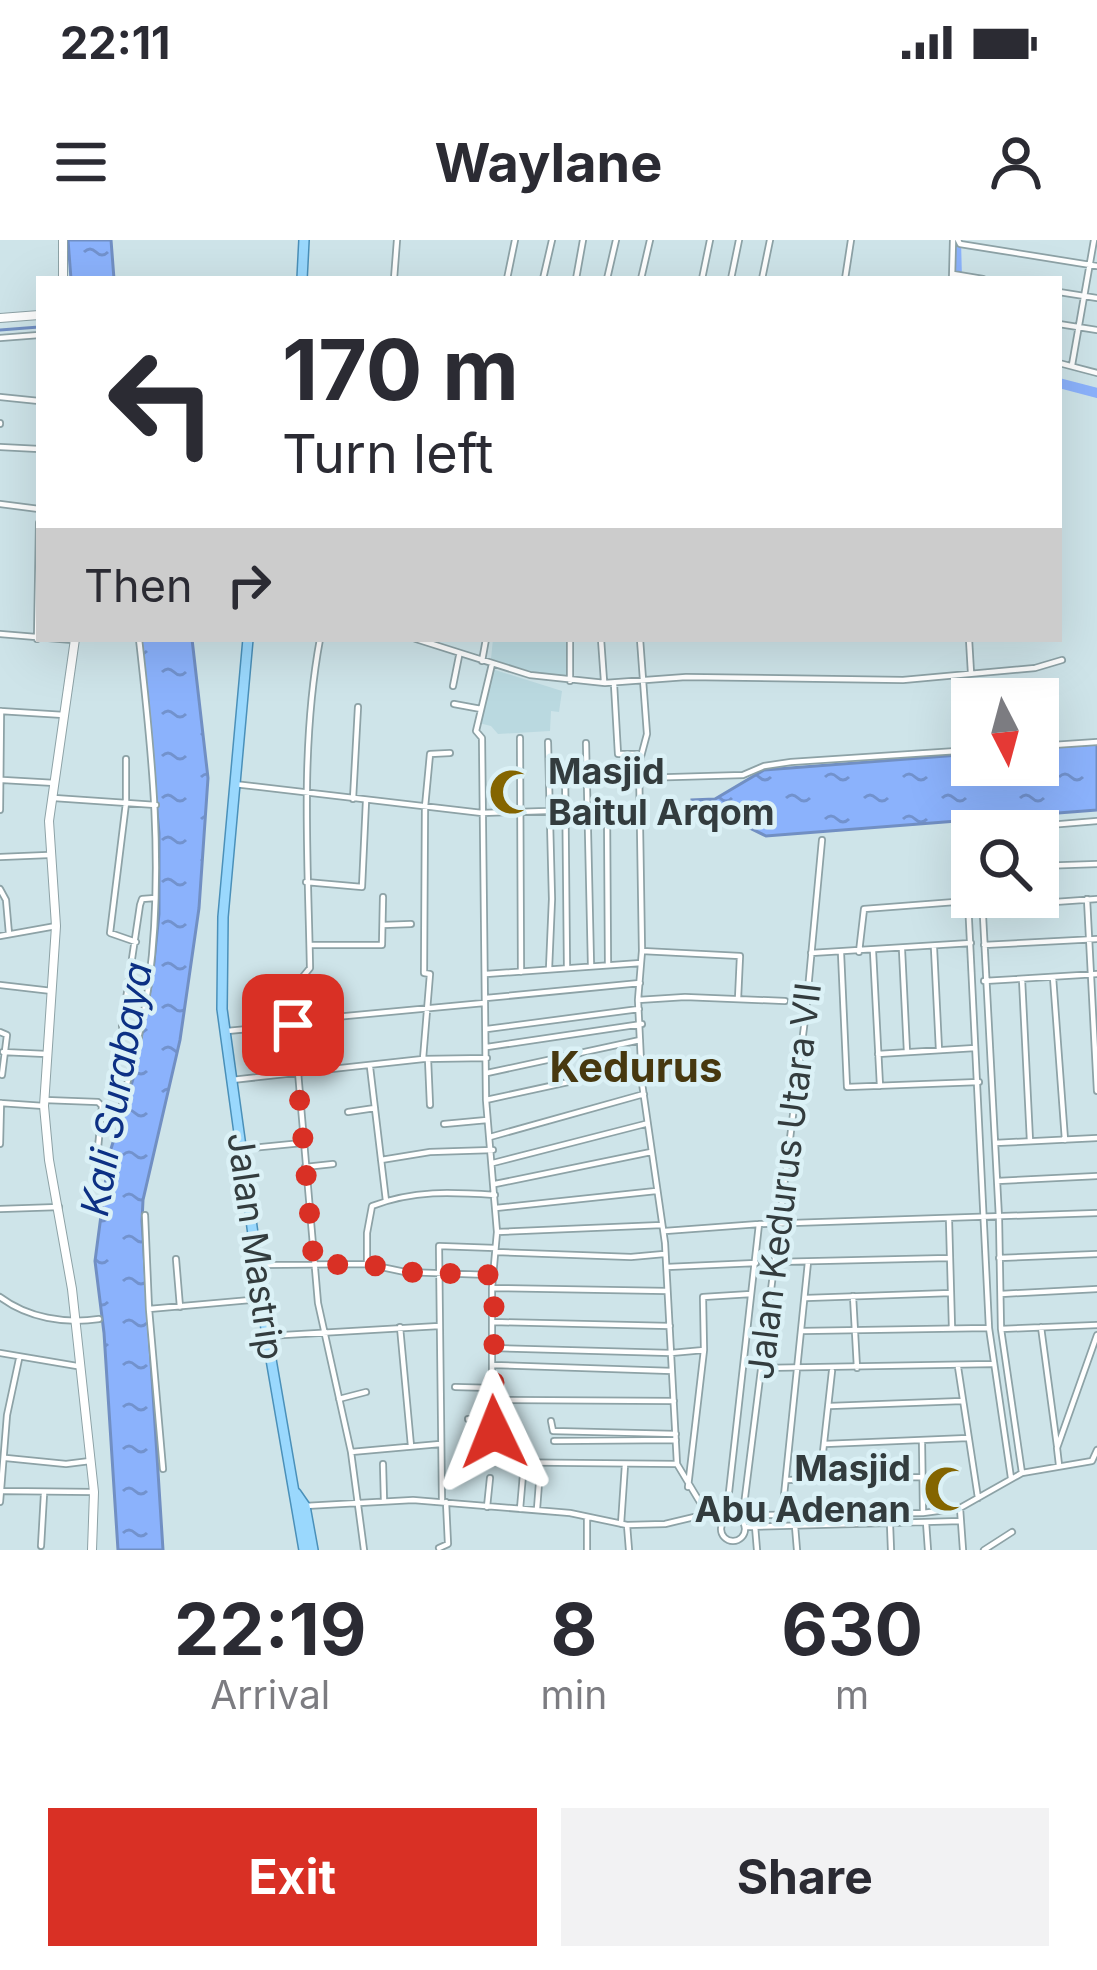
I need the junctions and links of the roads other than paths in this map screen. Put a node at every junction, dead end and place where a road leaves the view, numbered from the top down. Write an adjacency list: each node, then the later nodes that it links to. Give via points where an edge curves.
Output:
1 (62, 240): 16 (main road)
2 (304, 240): 17 (main road)
3 (397, 240): 18 (street)
4 (515, 240): 19 (street)
5 (552, 240): 20 (street)
6 (584, 240): 21 (street)
7 (616, 240): 22 (street)
8 (650, 240): 23 (street)
9 (710, 240): 24 (street)
10 (739, 240): 25 (street)
11 (770, 240): 26 (street)
12 (851, 240): 27 (street)
13 (1094, 240): 15 (street)
14 (957, 241): 15 (street); 28 (street)
15 (1093, 265): 30 (street)
16 (63, 276)
17 (302, 276)
18 (394, 276)
19 (508, 276)
20 (544, 276)
21 (576, 276)
22 (608, 276)
23 (642, 276)
24 (703, 276)
25 (732, 276)
26 (764, 276)
27 (845, 276)
28 (954, 276)
29 (1062, 292): 30 (street)
30 (1086, 296): 31 (street); 35 (street)
31 (1097, 298)
32 (36, 314): 33 (main road)
33 (0, 318)
34 (1062, 324): 35 (street)
35 (1081, 327): 36 (street); 40 (street)
36 (1097, 330)
37 (36, 335): 38 (street)
38 (0, 338)
39 (1062, 363): 40 (street)
40 (1072, 365): 41 (street)
41 (1097, 373)
42 (0, 397): 43 (street)
43 (36, 401)
44 (0, 447): 45 (street)
45 (36, 449)
46 (0, 505): 47 (street)
47 (36, 508)
48 (0, 634): 49 (street)
49 (36, 639)
50 (75, 642): 74 (main road)
51 (139, 642): 94 (street)
52 (248, 642): 88 (main road, Jalan Mastrip)
53 (320, 642): 89 (street)
54 (425, 642): 60 (street)
55 (485, 642): 62 (street)
56 (570, 642): 65 (street)
57 (602, 642): 67 (street)
58 (640, 642): 66 (street)
59 (970, 642): 64 (street)
60 (460, 654): 62 (street); 69 (street)
61 (1062, 660): 64 (street)
62 (482, 661): 63 (street)
63 (492, 664): 65 (street); 72 (street)
64 (975, 672): 66 (street)
65 (570, 681): 67 (street)
66 (642, 682): 68 (street); 82 (street, via 647,734)
67 (604, 683): 68 (street)
68 (614, 684): 82 (street, via 618,754)
69 (453, 686)
70 (454, 704): 72 (street)
71 (358, 707): 91 (street)
72 (481, 709): 103 (street)
73 (1, 711): 74 (street); 86 (street)
74 (64, 715): 87 (main road)
75 (520, 738): 102 (street)
76 (548, 742): 101 (street)
77 (1097, 742): 79 (street)
78 (586, 743): 100 (street)
79 (1059, 745)
80 (951, 752): 85 (street, via 764,766 743,776)
81 (450, 753): 95 (street, via 430,754)
82 (640, 754): 85 (street)
83 (126, 759): 93 (street)
84 (565, 766): 99 (street)
85 (640, 778): 97 (street)
86 (3, 780): 87 (street); 98 (street)
87 (55, 783): 90 (main road)
88 (234, 784): 89 (street); 160 (main road, Jalan Mastrip, via 221,939)
89 (307, 792): 91 (street); 111 (street)
90 (53, 798): 93 (street); 107 (main road)
91 (353, 799): 92 (street)
92 (366, 800): 95 (street); 111 (street, via 362,887)
93 (126, 803): 94 (street); 125 (street, via 110,933)
94 (156, 805): 114 (street)
95 (425, 807): 103 (street); 154 (street)
96 (607, 808): 97 (street); 100 (street); 138 (street)
97 (641, 808): 131 (street)
98 (0, 810)
99 (565, 810): 100 (street); 101 (street); 139 (street)
100 (586, 810): 137 (street)
101 (548, 811): 102 (street); 140 (street)
102 (520, 812): 103 (street); 141 (street)
103 (482, 813): 142 (street)
104 (1097, 821): 105 (street)
105 (1059, 825)
106 (822, 840): 134 (street, Jalan Kedurus Utara VII)
107 (50, 855): 108 (street); 121 (main road)
108 (0, 857)
109 (1097, 864): 110 (street)
110 (1059, 865)
111 (306, 882): 127 (street)
112 (0, 889): 122 (street)
113 (382, 897): 120 (street)
114 (154, 898): 125 (street, via 141,900); 162 (street)
115 (1087, 899): 116 (street); 117 (street); 124 (street)
116 (1097, 899)
117 (1059, 900)
118 (983, 918): 128 (street)
119 (412, 924): 120 (street)
120 (383, 925): 127 (street, via 379,946)
121 (56, 926): 122 (street); 149 (main road)
122 (10, 934): 123 (street)
123 (0, 935)
124 (1093, 939): 128 (street); 143 (street)
125 (136, 942): 162 (street, via 121,1032)
126 (970, 943): 129 (street); 133 (street, via 969,903 863,909); 166 (street)
127 (310, 945): 157 (street, via 310,968 291,991)
128 (984, 945): 146 (street)
129 (933, 946): 130 (street); 167 (street)
130 (902, 949): 132 (street); 169 (street)
131 (642, 951): 136 (street); 150 (street, via 740,956)
132 (873, 951): 133 (street); 171 (street)
133 (859, 952): 135 (street)
134 (812, 953): 135 (street); 223 (street, Jalan Kedurus Utara VII)
135 (841, 953): 181 (street, via 847,1087)
136 (641, 963): 138 (street); 147 (street)
137 (591, 964): 138 (street); 139 (street)
138 (608, 964)
139 (567, 967): 140 (street)
140 (549, 969): 141 (street)
141 (521, 972): 142 (street)
142 (486, 974): 151 (street)
143 (1094, 974): 144 (street); 155 (street)
144 (1053, 977): 145 (street); 196 (street)
145 (1022, 979): 146 (street); 197 (street)
146 (984, 981): 199 (street)
147 (640, 983): 151 (street); 152 (street)
148 (0, 985): 149 (street)
149 (52, 991): 170 (main road)
150 (738, 999): 152 (street); 153 (street)
151 (487, 1000): 154 (street); 159 (street)
152 (638, 1000): 156 (street)
153 (785, 1001)
154 (425, 1008): 157 (street); 173 (street)
155 (1095, 1008): 163 (street)
156 (639, 1010): 158 (street); 159 (street)
157 (293, 1023): 160 (street); 177 (street)
158 (642, 1024): 164 (street); 165 (street)
159 (487, 1029): 165 (street)
160 (225, 1031): 179 (main road, Jalan Mastrip)
161 (0, 1033): 168 (street, via 7,1035)
162 (139, 1037): 190 (street)
163 (1096, 1038): 182 (street)
164 (642, 1040): 175 (street); 176 (street)
165 (487, 1047): 172 (street)
166 (977, 1048): 167 (street); 180 (street)
167 (940, 1050): 169 (street)
168 (3, 1052): 170 (street); 178 (street)
169 (907, 1052): 171 (street)
170 (48, 1054): 186 (main road)
171 (878, 1054): 181 (street)
172 (487, 1058): 173 (street); 176 (street)
173 (426, 1059): 174 (street); 187 (street)
174 (370, 1066): 177 (street); 188 (street)
175 (642, 1066): 183 (street); 184 (street)
176 (488, 1072): 184 (street)
177 (297, 1074): 179 (street); 198 (street)
178 (2, 1075)
179 (232, 1081): 202 (main road, Jalan Mastrip)
180 (980, 1082): 181 (street); 220 (street)
181 (880, 1086)
182 (1097, 1091)
183 (644, 1094): 192 (street); 194 (street)
184 (486, 1100): 191 (street)
185 (0, 1103): 186 (street); 200 (street)
186 (45, 1103): 201 (street, via 98,1102); 215 (main road)
187 (430, 1105)
188 (375, 1108): 189 (street); 205 (street)
189 (348, 1112)
190 (118, 1118)
191 (487, 1120): 193 (street); 194 (street)
192 (647, 1123): 204 (street); 206 (street)
193 (444, 1124)
194 (490, 1137): 203 (street)
195 (1097, 1138): 196 (street)
196 (1065, 1140): 197 (street)
197 (1030, 1141): 199 (street)
198 (302, 1143): 202 (street); 208 (street)
199 (994, 1143): 210 (street)
200 (0, 1144)
201 (98, 1148)
202 (242, 1150): 237 (main road, Jalan Mastrip)
203 (493, 1150): 205 (street); 206 (street)
204 (651, 1152): 211 (street); 212 (street)
205 (382, 1160): 214 (street)
206 (494, 1163): 211 (street)
207 (333, 1164): 208 (street)
208 (305, 1167): 238 (street)
209 (1097, 1176): 210 (street)
210 (997, 1181): 221 (street)
211 (495, 1184): 213 (street)
212 (656, 1191): 216 (street); 225 (street)
213 (495, 1195): 214 (street, via 443,1191); 216 (street)
214 (386, 1201): 236 (street, via 370,1208)
215 (59, 1207): 217 (street); 255 (main road)
216 (496, 1208): 226 (street)
217 (0, 1210)
218 (1097, 1213): 221 (street)
219 (145, 1215): 253 (street)
220 (983, 1218): 221 (street); 222 (street); 263 (street)
221 (999, 1218): 231 (street)
222 (949, 1220): 223 (street); 230 (street)
223 (778, 1223): 224 (street); 233 (street, Jalan Kedurus Utara VII)
224 (759, 1224): 225 (street); 235 (street)
225 (663, 1228): 226 (street); 228 (street)
226 (497, 1232): 227 (street)
227 (496, 1250): 228 (street); 240 (street, via 441,1244); 241 (street)
228 (665, 1254): 239 (street)
229 (1097, 1254): 231 (street)
230 (950, 1258): 234 (street); 245 (street)
231 (999, 1258): 247 (street)
232 (176, 1259): 252 (street)
233 (773, 1262): 234 (street); 279 (street, Jalan Kedurus Utara VII)
234 (808, 1262): 250 (street)
235 (756, 1263): 239 (street); 246 (street)
236 (367, 1264): 238 (street); 240 (street)
237 (258, 1265): 238 (street); 251 (main road, Jalan Mastrip)
238 (314, 1265): 267 (street)
239 (667, 1267): 244 (street)
240 (438, 1275): 241 (street); 258 (street)
241 (494, 1275): 242 (street)
242 (492, 1288): 244 (street); 256 (street)
243 (1097, 1289): 247 (street)
244 (669, 1292): 259 (street)
245 (951, 1293): 248 (street); 262 (street)
246 (753, 1294): 271 (street, via 705,1296); 340 (street)
247 (1000, 1294): 264 (street)
248 (853, 1296): 250 (street); 265 (street)
249 (0, 1297): 255 (street)
250 (806, 1298): 266 (street)
251 (262, 1299): 252 (street); 269 (main road, Jalan Mastrip)
252 (180, 1307): 253 (street)
253 (149, 1310): 313 (street)
254 (99, 1319): 255 (street)
255 (75, 1322): 277 (main road)
256 (493, 1322): 259 (street); 270 (street)
257 (1097, 1325): 261 (street)
258 (439, 1326): 260 (street); 300 (street)
259 (670, 1326): 273 (street)
260 (400, 1327): 267 (street); 302 (street)
261 (1041, 1327): 264 (street); 303 (street)
262 (952, 1328): 263 (street); 265 (street)
263 (989, 1328): 275 (street)
264 (1001, 1329): 314 (street)
265 (855, 1330): 266 (street); 280 (street)
266 (802, 1331): 281 (street)
267 (323, 1335): 269 (street); 287 (street)
268 (1097, 1335): 303 (street)
269 (267, 1336): 324 (main road, Jalan Mastrip)
270 (492, 1348): 273 (street); 276 (street)
271 (704, 1350): 273 (street); 321 (street)
272 (0, 1353): 274 (street)
273 (671, 1353): 283 (street)
274 (19, 1359): 277 (street); 298 (street)
275 (992, 1364): 278 (street); 317 (street)
276 (491, 1365): 283 (street); 285 (street)
277 (80, 1366): 307 (main road)
278 (958, 1366): 280 (street); 290 (street)
279 (760, 1368): 281 (street); 343 (street, Jalan Kedurus Utara VII)
280 (857, 1368): 282 (street)
281 (797, 1369): 282 (street); 319 (street)
282 (832, 1369): 291 (street)
283 (672, 1371): 289 (street)
284 (455, 1387): 285 (street)
285 (493, 1388): 288 (street)
286 (366, 1392): 287 (street)
287 (339, 1399): 305 (street)
288 (494, 1400): 289 (street); 292 (street)
289 (674, 1401): 295 (street)
290 (962, 1401): 291 (street); 296 (street)
291 (830, 1406): 301 (street)
292 (494, 1419): 293 (street); 308 (street, via 492,1463)
293 (468, 1420)
294 (551, 1421): 295 (street, via 553,1431)
295 (676, 1437): 297 (street); 310 (street)
296 (968, 1438): 299 (street); 326 (street)
297 (554, 1441)
298 (3, 1442): 306 (street)
299 (922, 1442): 301 (street); 315 (street)
300 (441, 1444): 302 (street); 330 (street)
301 (825, 1444): 318 (street)
302 (411, 1446): 305 (street)
303 (1057, 1448): 312 (street)
304 (1097, 1450): 312 (street, via 1092,1461)
305 (351, 1452): 329 (street)
306 (4, 1458): 307 (street); 322 (street)
307 (90, 1461): 323 (main road)
308 (524, 1463): 311 (street); 334 (street)
309 (383, 1464): 327 (street)
310 (677, 1464): 311 (street); 321 (street)
311 (625, 1465): 346 (street)
312 (1059, 1465): 314 (street)
313 (163, 1468)
314 (1022, 1473): 317 (street)
315 (922, 1477): 318 (street); 336 (street)
316 (490, 1478): 332 (street)
317 (1011, 1478): 326 (street)
318 (820, 1479): 319 (street)
319 (786, 1480): 338 (street)
320 (539, 1483): 335 (street)
321 (688, 1487): 337 (street)
322 (3, 1491): 325 (street); 328 (street)
323 (94, 1492): 325 (street); 353 (main road)
324 (296, 1493): 331 (main road, Jalan Mastrip); 354 (main road, Jalan Mastrip)
325 (44, 1494): 351 (street)
326 (978, 1498): 333 (street)
327 (384, 1501): 329 (street); 330 (street)
328 (0, 1502)
329 (356, 1502): 331 (street); 356 (street)
330 (444, 1502): 332 (street); 352 (street, via 448,1544)
331 (305, 1506): 355 (main road, Jalan Mastrip)
332 (487, 1507): 334 (street)
333 (960, 1508): 336 (street); 341 (street)
334 (520, 1509): 335 (street)
335 (537, 1509): 339 (street)
336 (923, 1513): 338 (street)
337 (707, 1514): 340 (street); 346 (street)
338 (782, 1515): 343 (street)
339 (587, 1517): 346 (street); 357 (street)
340 (724, 1521): 343 (street); 349 (street)
341 (961, 1521): 342 (street); 365 (street)
342 (926, 1522): 345 (street); 364 (street)
343 (743, 1523): 347 (street); 350 (street, Jalan Kedurus Utara VII)
344 (794, 1524): 345 (street); 347 (street); 362 (street)
345 (890, 1524): 363 (street)
346 (624, 1525): 358 (street)
347 (755, 1526): 361 (street)
348 (1012, 1532): 366 (street)
349 (722, 1535): 350 (street); 359 (street)
350 (740, 1539): 360 (street)
351 (41, 1546)
352 (439, 1548)
353 (92, 1550)
354 (304, 1550)
355 (313, 1550)
356 (364, 1550)
357 (587, 1550)
358 (629, 1550)
359 (720, 1550)
360 (739, 1550)
361 (757, 1550)
362 (797, 1550)
363 (891, 1550)
364 (928, 1550)
365 (963, 1550)
366 (984, 1550)

